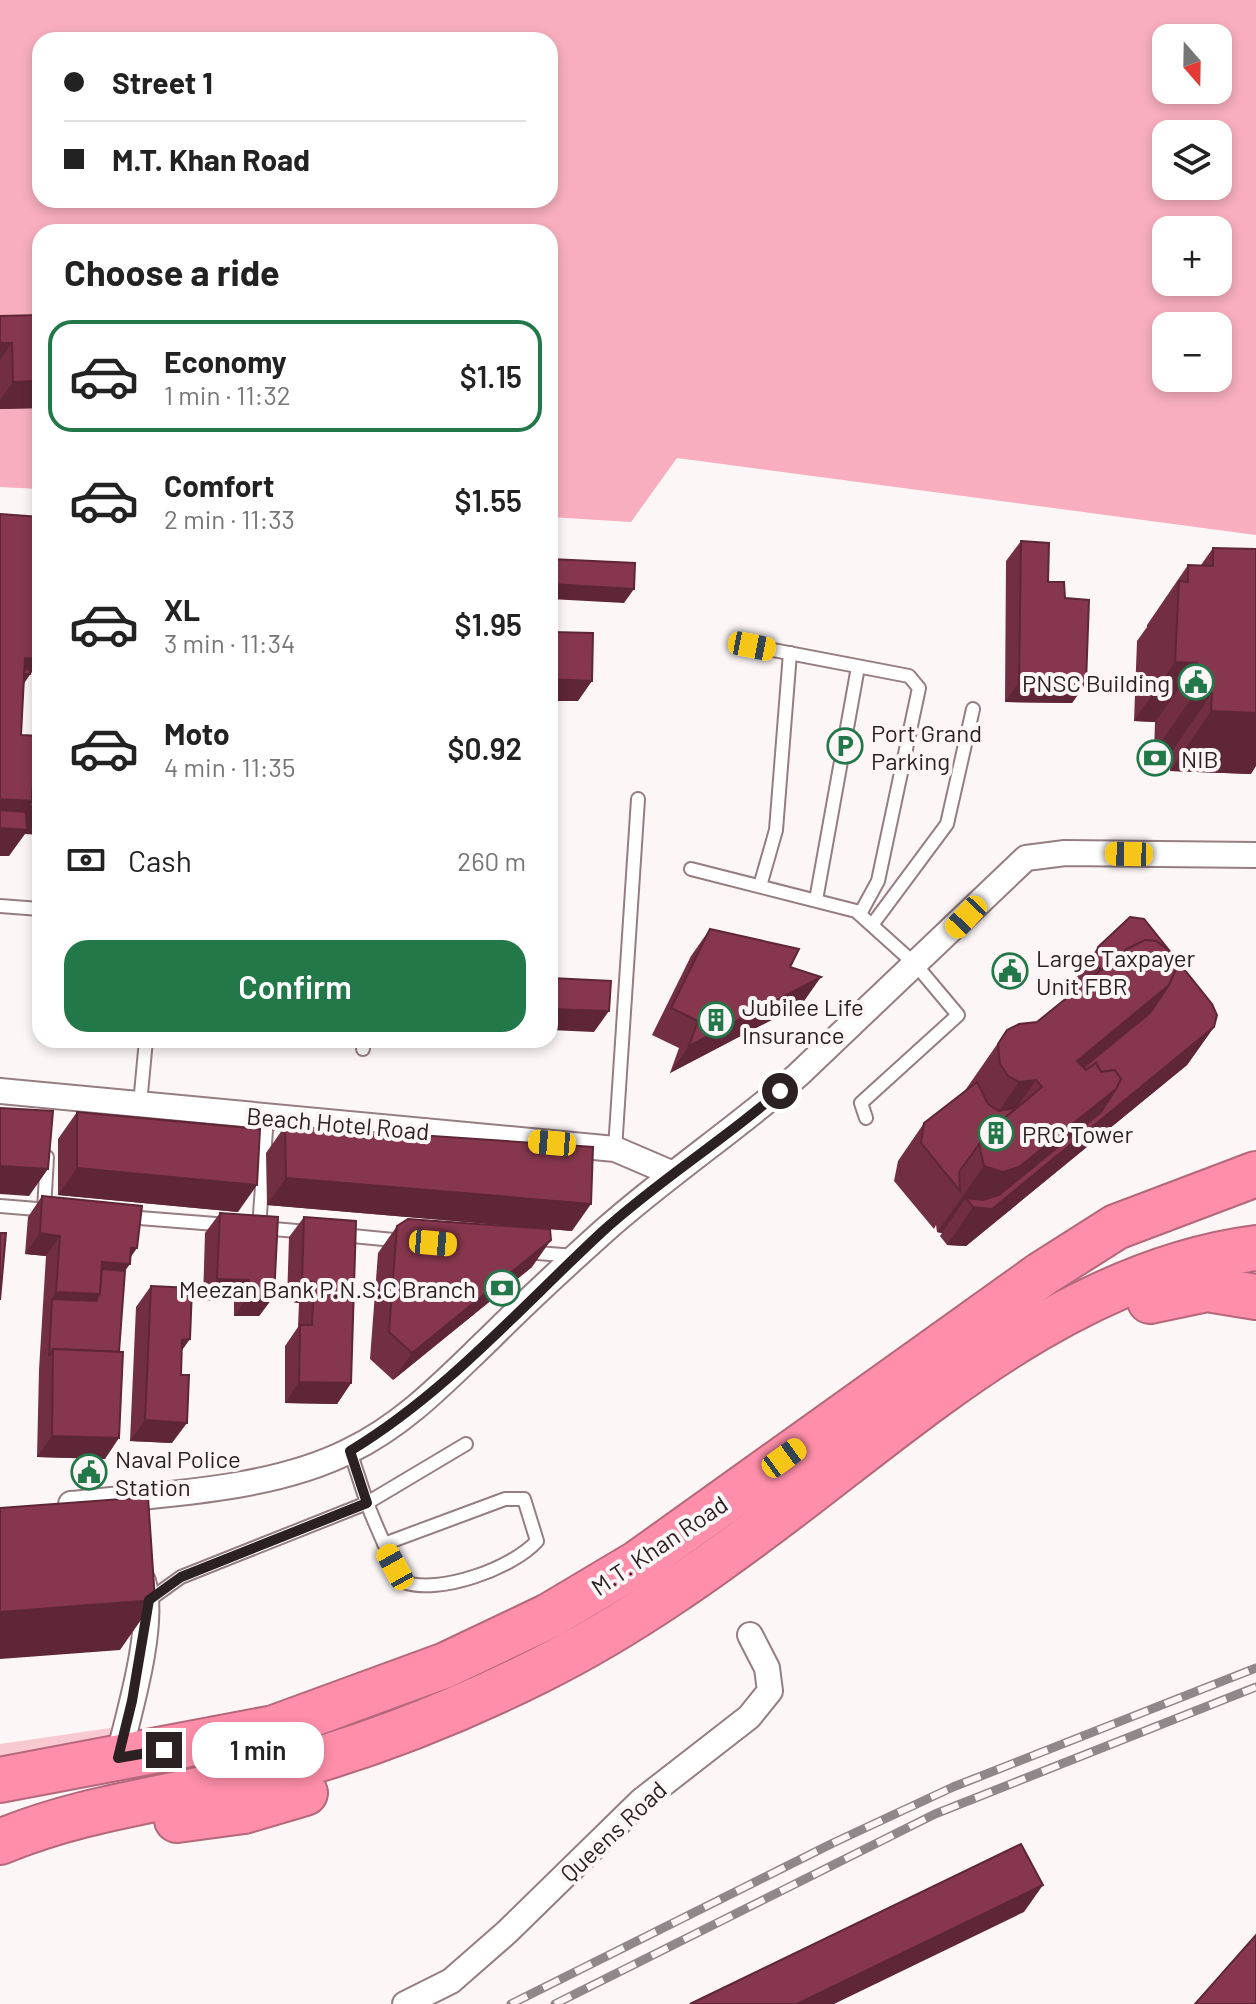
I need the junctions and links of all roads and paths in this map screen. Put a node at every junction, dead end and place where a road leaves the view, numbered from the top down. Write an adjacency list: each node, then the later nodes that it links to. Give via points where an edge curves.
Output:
1 (752, 646): 2 (lane)
2 (790, 653): 3 (lane); 8 (lane, via 776,830)
3 (858, 667): 9 (lane); 12 (lane, via 909,676 920,697 878,881)
4 (973, 709): 13 (lane, via 947,824)
5 (638, 799): 21 (lane)
6 (1256, 855): 14 (street, via 1036,855 1016,864)
7 (691, 869): 8 (lane)
8 (760, 886): 9 (lane)
9 (816, 900): 12 (lane)
10 (0, 906): 11 (lane)
11 (32, 908)
12 (860, 914): 13 (lane)
13 (872, 925): 14 (lane)
14 (916, 965): 19 (lane, via 958,1015 861,1103); 22 (street, via 762,1106)
15 (145, 1048): 17 (lane)
16 (0, 1091): 17 (street, Beach Hotel Road, via 51,1103)
17 (140, 1104): 18 (street, Beach Hotel Road)
18 (267, 1116): 21 (street, Beach Hotel Road); 28 (lane)
19 (866, 1118)
20 (48, 1138): 25 (lane)
21 (615, 1149): 22 (street, Beach Hotel Road)
22 (671, 1173): 35 (street)
23 (1251, 1176): 47 (highway, M.T. Khan Road, via 1116,1227 638,1563 549,1616 446,1665 274,1728)
24 (0, 1206): 25 (lane)
25 (44, 1210): 26 (lane)
26 (59, 1211)
27 (118, 1216): 28 (lane)
28 (259, 1228): 30 (lane)
29 (1256, 1229): 48 (highway, via 1212,1236 1124,1269 1011,1326 952,1364 718,1545 567,1640 486,1681)
30 (319, 1233)
31 (335, 1234): 32 (lane)
32 (426, 1243)
33 (1256, 1248): 48 (highway, via 1221,1252 1133,1281 1022,1339 968,1372 675,1591 542,1669 417,1723)
34 (517, 1251): 35 (lane)
35 (578, 1256): 38 (street, via 428,1399)
36 (1256, 1297): 50 (highway, via 1207,1289 1130,1305 1033,1359 700,1609 449,1741 341,1783 244,1811)
37 (466, 1444): 40 (lane)
38 (350, 1451): 39 (street, via 279,1475); 40 (lane)
39 (118, 1498): 41 (street); 42 (street)
40 (367, 1503): 43 (lane); 45 (lane, via 181,1577)
41 (44, 1507)
42 (127, 1528)
43 (384, 1544): 43 (lane, via 404,1582 437,1587 525,1555 537,1541 524,1499 505,1499)
44 (136, 1557): 45 (street)
45 (149, 1600): 47 (street)
46 (750, 1635): 51 (street, Queens Road, via 767,1668 770,1691 749,1717 641,1801 451,1981)
47 (118, 1758): 48 (highway, via 151,1769 182,1771); 49 (highway, M.T. Khan Road)
48 (264, 1766): 50 (highway)
49 (0, 1780)
50 (0, 1843)
51 (405, 2004)

